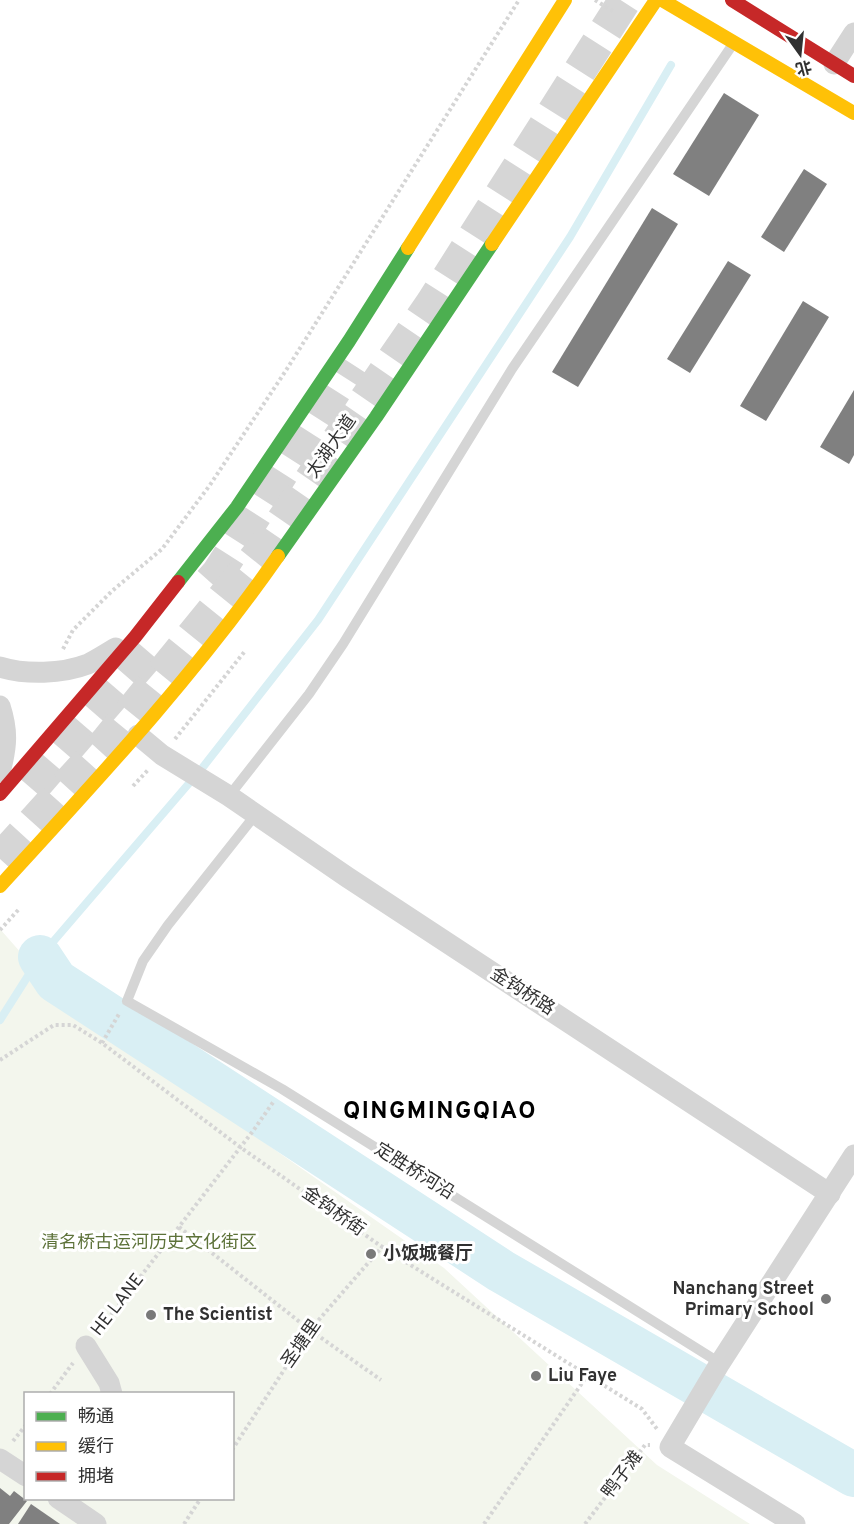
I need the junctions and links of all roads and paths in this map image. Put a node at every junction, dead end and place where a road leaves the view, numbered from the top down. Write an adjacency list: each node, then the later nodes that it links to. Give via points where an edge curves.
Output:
1 (519, 0): 13 (path, via 210,485 162,549 73,630)
2 (565, 0): 11 (main road, via 349,341 237,507)
3 (656, 0): 15 (main road, 太湖大道, via 376,417 256,588)
4 (662, 0): 7 (main road)
5 (732, 0): 8 (main road)
6 (854, 33): 8 (street)
7 (733, 43): 10 (main road); 17 (lane, via 512,369 343,644 309,693)
8 (834, 64): 9 (main road)
9 (854, 76)
10 (854, 113)
11 (135, 638): 13 (street, via 87,664); 18 (main road)
12 (0, 667): 13 (street)
13 (51, 672)
14 (0, 706): 16 (street, via 7,746)
15 (138, 735): 17 (street, 金钩桥路); 20 (main road, 太湖大道)
16 (0, 772)
17 (222, 792): 19 (street, 金钩桥路)
18 (0, 794)
19 (256, 814): 21 (lane, via 168,925 143,962); 27 (street, 金钩桥路)
20 (0, 886)
21 (128, 1001): 22 (path); 24 (lane, 定胜桥河沿)
22 (102, 1043): 23 (path, 金钩桥街, via 73,1025 54,1025); 25 (path, 金钩桥街)
23 (0, 1060)
24 (282, 1089): 25 (path, HE LANE); 32 (lane, 定胜桥河沿)
25 (240, 1147): 28 (path, HE LANE); 29 (path, 金钩桥街)
26 (854, 1155): 27 (street)
27 (830, 1194): 32 (street)
28 (179, 1227): 30 (path); 31 (path, HE LANE)
29 (382, 1247): 30 (path, 圣塘里); 33 (path, 金钩桥街)
30 (310, 1330): 34 (path); 37 (path, 圣塘里)
31 (86, 1346): 35 (path, HE LANE); 36 (street)
32 (720, 1363): 38 (street)
33 (587, 1376): 38 (path, 金钩桥街, via 642,1409); 45 (path)
34 (381, 1380)
35 (52, 1392)
36 (111, 1392)
37 (234, 1447)
38 (670, 1447): 46 (path, 鸭子滩, via 645,1445); 47 (street)
39 (0, 1459): 40 (street)
40 (24, 1475)
41 (61, 1500): 43 (street)
42 (200, 1500): 44 (path)
43 (96, 1524)
44 (184, 1524)
45 (484, 1524)
46 (585, 1524)
47 (795, 1524)

